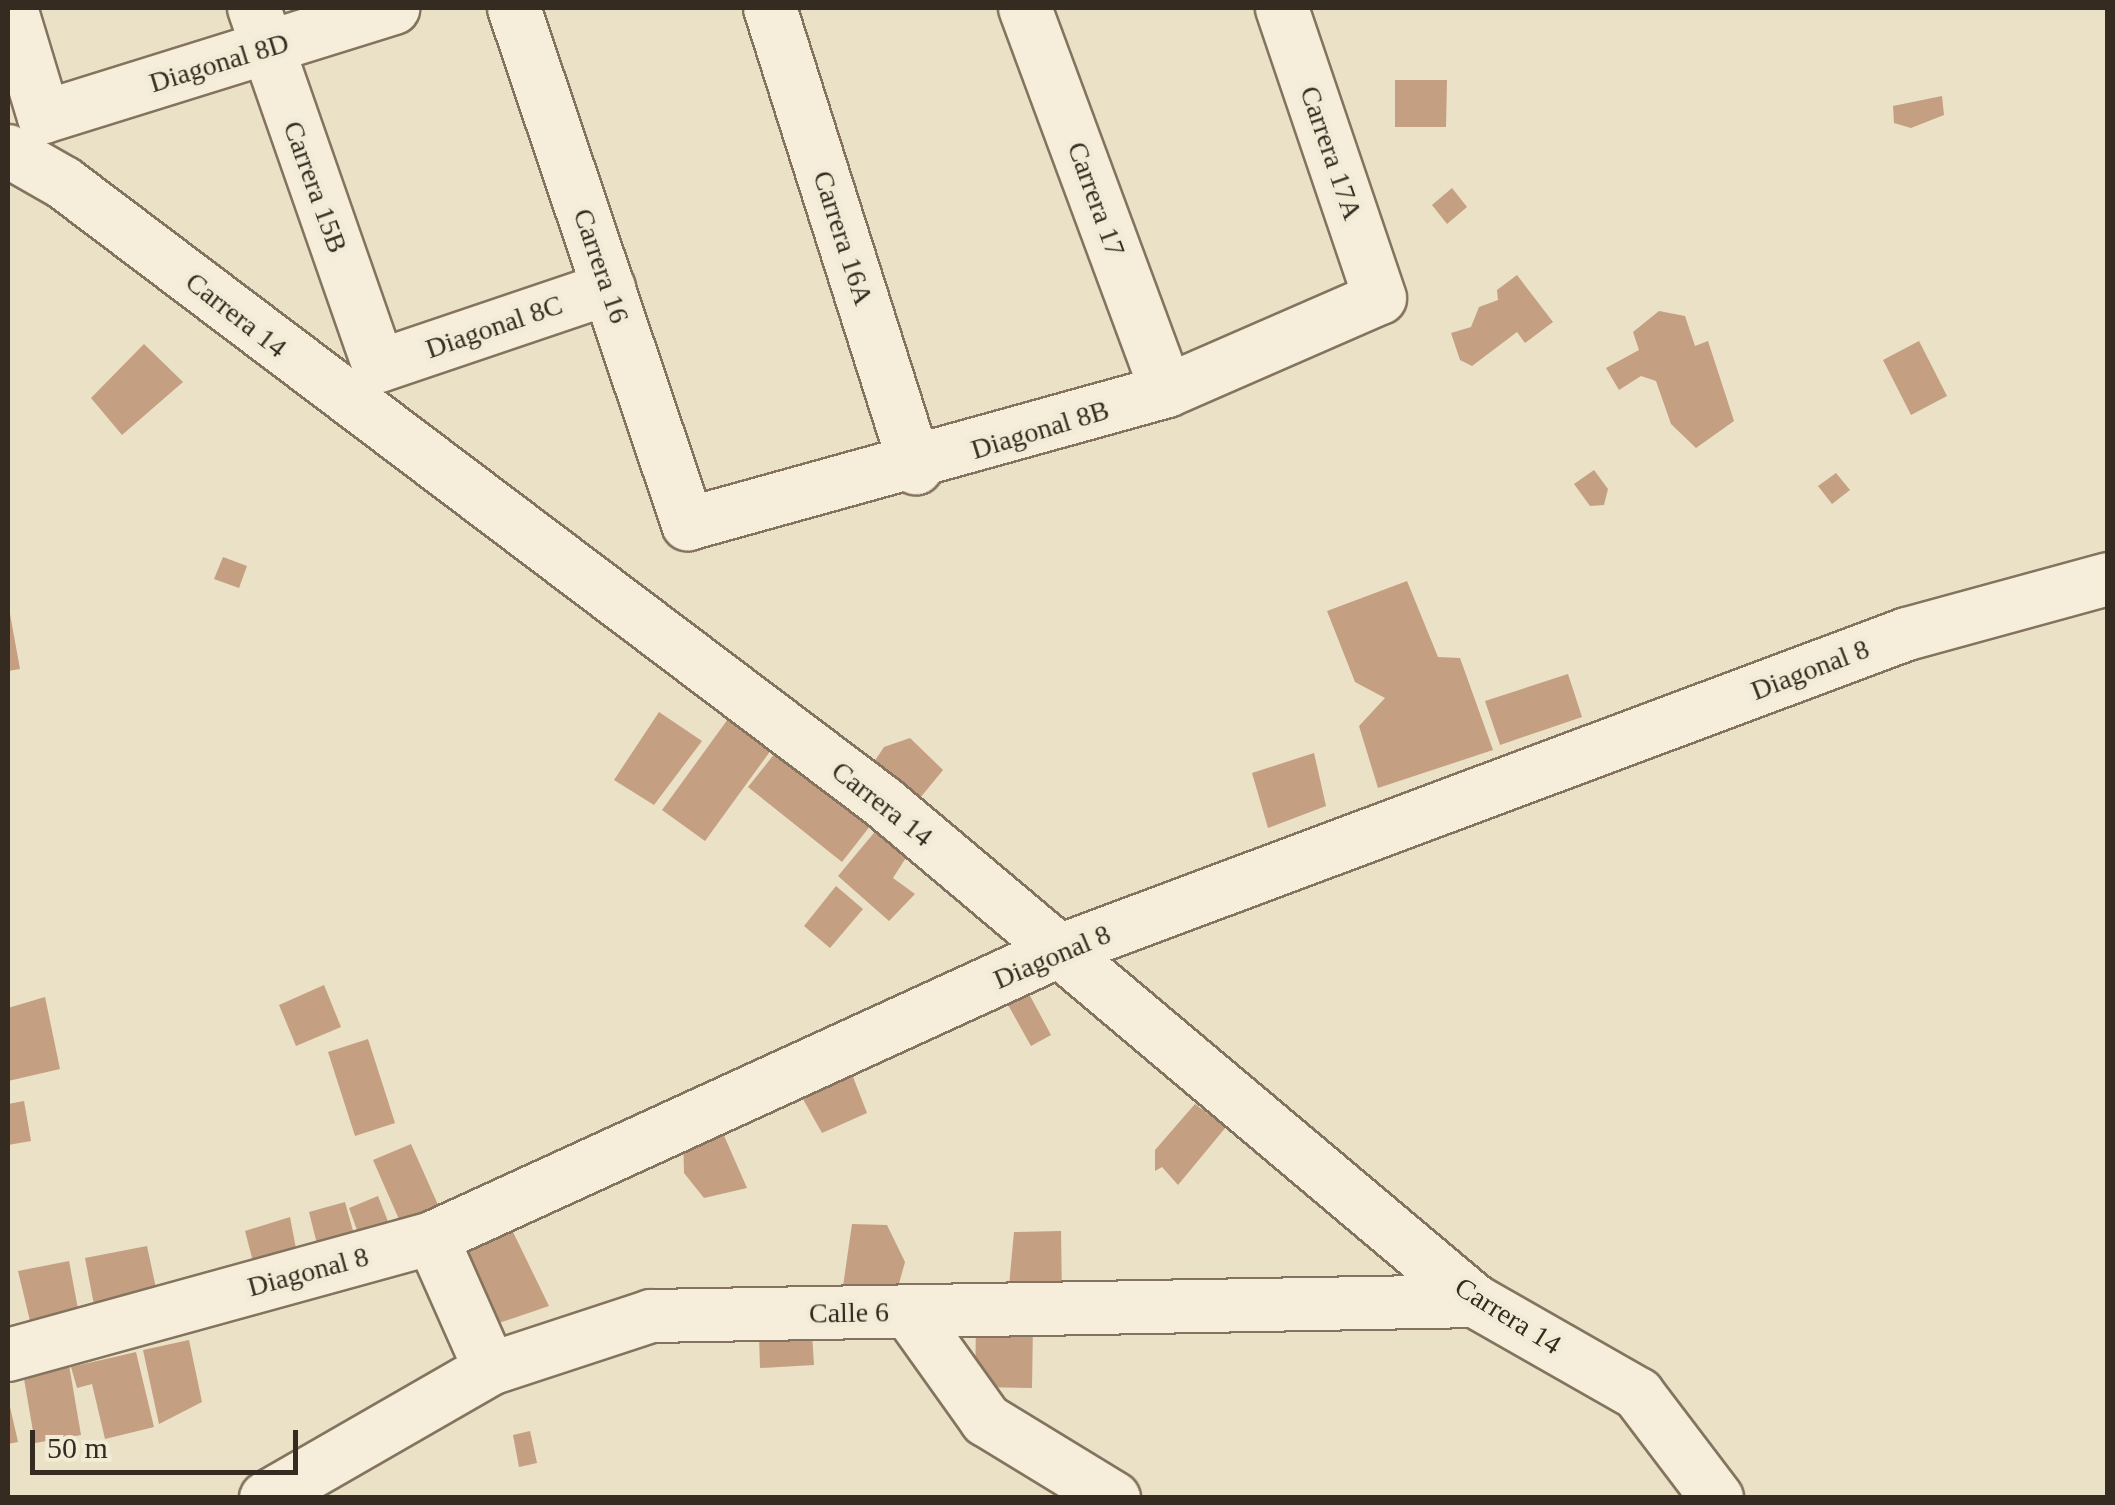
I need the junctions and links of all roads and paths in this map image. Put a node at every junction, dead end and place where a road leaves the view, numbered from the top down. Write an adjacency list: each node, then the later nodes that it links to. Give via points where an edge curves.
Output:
1 (11, 8): 8 (street)
2 (394, 8): 7 (street, Diagonal 8D)
3 (514, 8): 9 (street, Carrera 16)
4 (770, 8): 13 (street, Carrera 16A)
5 (1024, 8): 12 (street, Carrera 17)
6 (1282, 8): 10 (street, Carrera 17A)
7 (260, 28): 8 (street, Diagonal 8D); 11 (street, Carrera 15B)
8 (26, 134): 16 (street, Carrera 14, via 64,183 883,802)
9 (608, 288): 11 (street, Diagonal 8C); 14 (street, Carrera 16)
10 (1380, 298): 12 (street, Diagonal 8B)
11 (380, 366)
12 (1167, 391): 13 (street, Diagonal 8B)
13 (916, 468): 14 (street, Diagonal 8B)
14 (688, 524)
15 (2108, 578): 16 (street, Diagonal 8, via 1907,634)
16 (1059, 951): 17 (street, Diagonal 8); 18 (street, Carrera 14)
17 (432, 1238): 20 (street, Diagonal 8); 21 (street)
18 (1476, 1302): 19 (street, Calle 6); 24 (street, Carrera 14, via 1638,1394)
19 (909, 1312): 21 (street, Calle 6, via 651,1316); 23 (street, via 986,1420)
20 (8, 1354)
21 (490, 1370): 22 (street, Calle 6)
22 (266, 1498)
23 (1114, 1498)
24 (1717, 1498)

